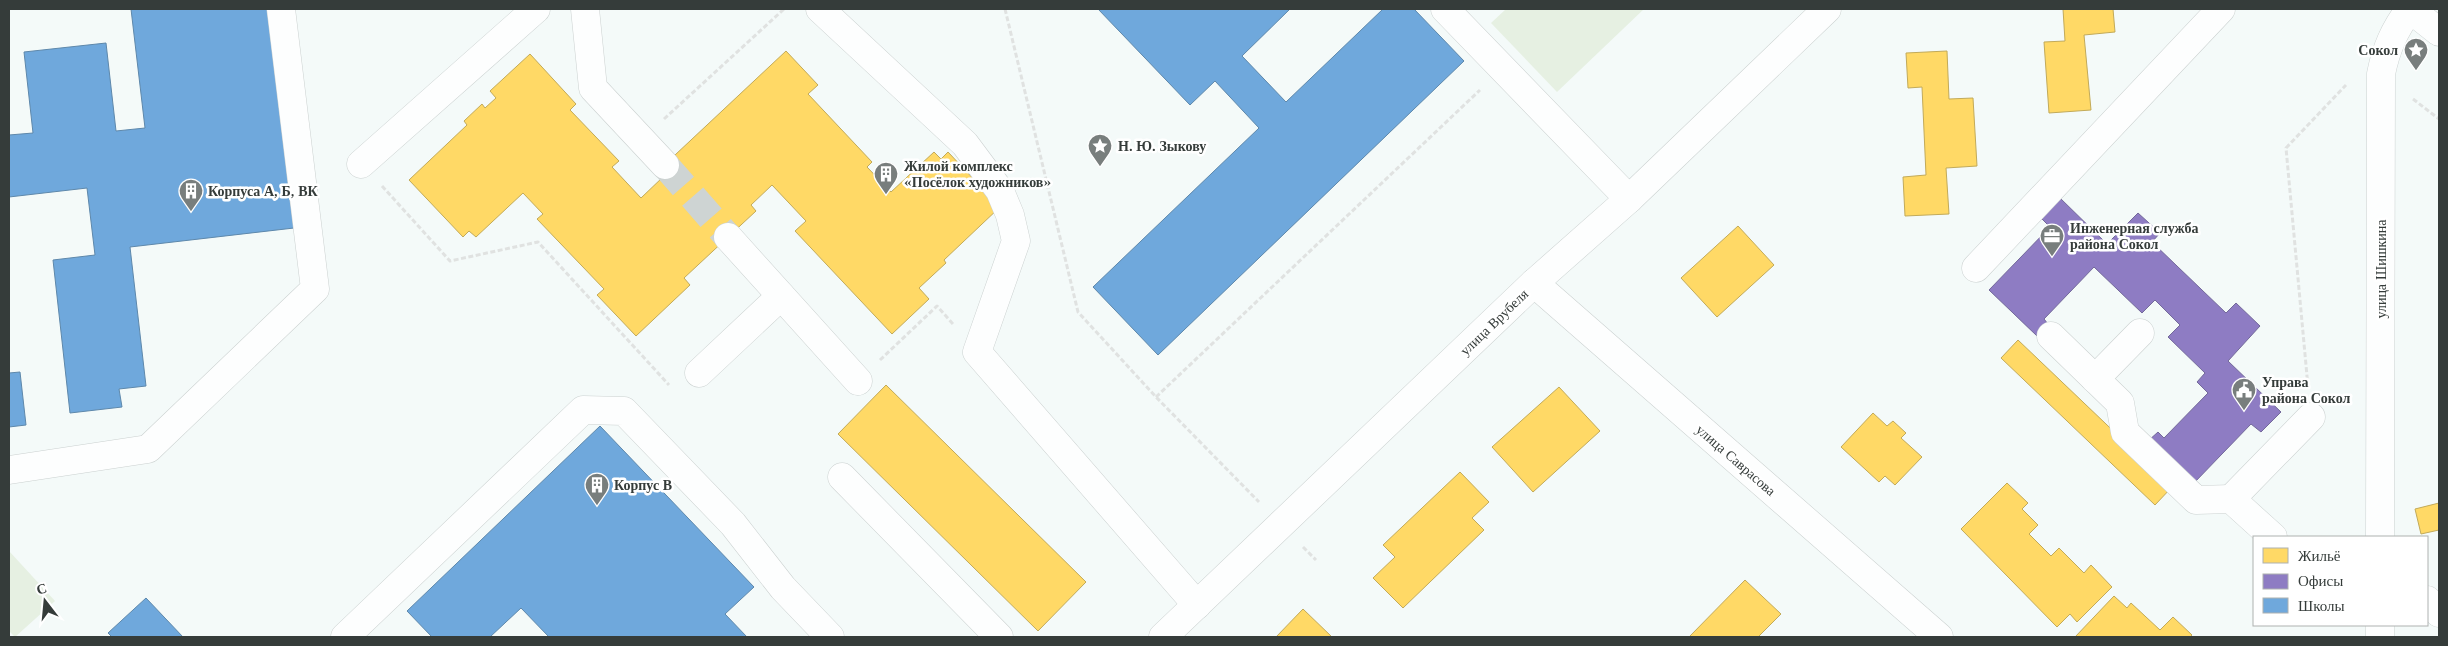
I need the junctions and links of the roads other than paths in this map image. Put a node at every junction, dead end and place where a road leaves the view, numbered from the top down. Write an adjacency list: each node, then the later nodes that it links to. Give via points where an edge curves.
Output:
1 (281, 9): 23 (street, via 315,289 148,450)
2 (536, 9): 10 (street)
3 (585, 9): 11 (street, via 593,88)
4 (820, 9): 29 (street, via 965,144 1000,191 1016,241 977,352)
5 (1445, 9): 12 (street)
6 (1827, 9): 12 (street, улица Врубеля)
7 (2221, 9): 14 (street)
8 (2410, 9): 9 (street); 27 (street, улица Шишкина, via 2397,26 2386,50 2381,74)
9 (2439, 32)
10 (361, 164)
11 (665, 165)
12 (1629, 199): 15 (street, улица Врубеля)
13 (728, 237): 16 (street)
14 (1976, 268)
15 (1534, 283): 29 (street, улица Врубеля); 35 (street, улица Саврасова)
16 (781, 296): 19 (street); 21 (street)
17 (2140, 333): 20 (street)
18 (2051, 336): 20 (street)
19 (699, 373)
20 (2095, 379): 25 (street, via 2120,403 2126,432 2196,500)
21 (858, 381)
22 (2310, 417): 25 (street)
23 (9, 470)
24 (842, 477): 33 (street)
25 (2231, 499): 26 (street)
26 (2272, 536)
27 (2380, 536)
28 (2428, 601): 30 (street)
29 (1196, 605): 34 (street, улица Врубеля)
30 (2439, 613)
31 (345, 637): 32 (street, via 583,410 624,410 733,524 783,588)
32 (830, 637)
33 (998, 637)
34 (1163, 637)
35 (1939, 637)

